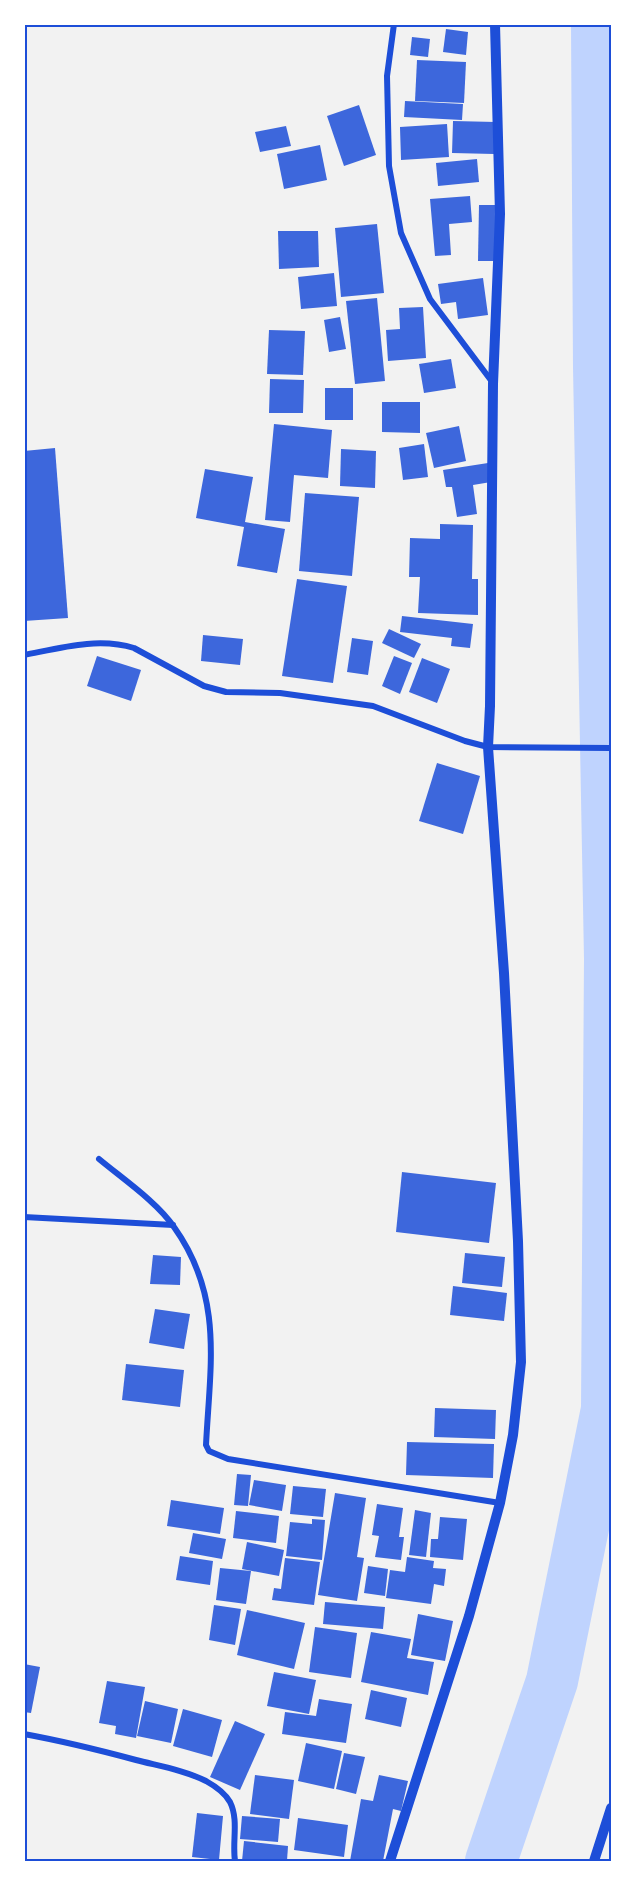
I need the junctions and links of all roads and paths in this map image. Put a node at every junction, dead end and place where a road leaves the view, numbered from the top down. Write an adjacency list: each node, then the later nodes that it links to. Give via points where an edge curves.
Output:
1 (394, 24): 3 (street, via 387,76 389,166 402,232 430,299)
2 (495, 24): 3 (street, via 500,214)
3 (493, 384): 5 (street)
4 (24, 655): 5 (street, via 94,643 123,645 204,686 226,692 280,693 373,706)
5 (488, 747): 6 (street); 10 (street, via 504,973 520,1351 513,1435)
6 (611, 748)
7 (99, 1159): 9 (street)
8 (24, 1217): 9 (street)
9 (174, 1225): 10 (street, via 192,1255 210,1311 206,1445 209,1451 228,1459)
10 (500, 1503): 15 (street, via 469,1616)
11 (24, 1734): 14 (street, via 157,1765 208,1782 229,1800 234,1814)
12 (611, 1808): 13 (street)
13 (609, 1821): 16 (street)
14 (235, 1861)
15 (390, 1861)
16 (594, 1861)

